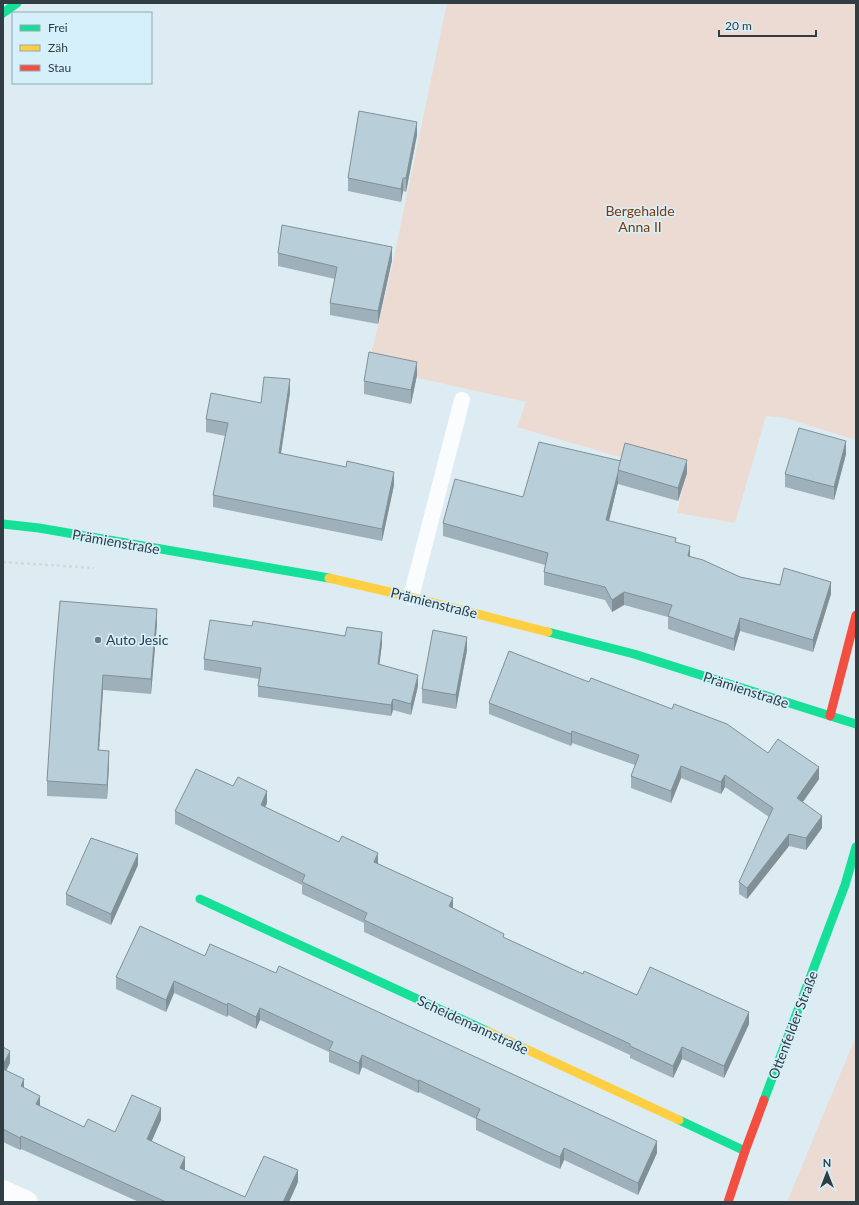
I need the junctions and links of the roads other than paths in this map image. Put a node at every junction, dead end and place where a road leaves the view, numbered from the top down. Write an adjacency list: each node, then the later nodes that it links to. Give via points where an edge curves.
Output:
1 (17, 3): 2 (street)
2 (3, 12)
3 (462, 400): 5 (lane)
4 (3, 524): 5 (street, Prämienstraße, via 328,578)
5 (410, 597): 7 (street, Prämienstraße, via 634,654)
6 (856, 615): 7 (street)
7 (830, 716): 8 (street, Prämienstraße)
8 (856, 724)
9 (856, 847): 11 (street, Ottenfelder Straße, via 846,885)
10 (200, 900): 11 (street, Scheidemannstraße, via 400,990)
11 (745, 1152): 14 (street, Ottenfelder Straße)
12 (3, 1191): 13 (street)
13 (27, 1202)
14 (728, 1202)

